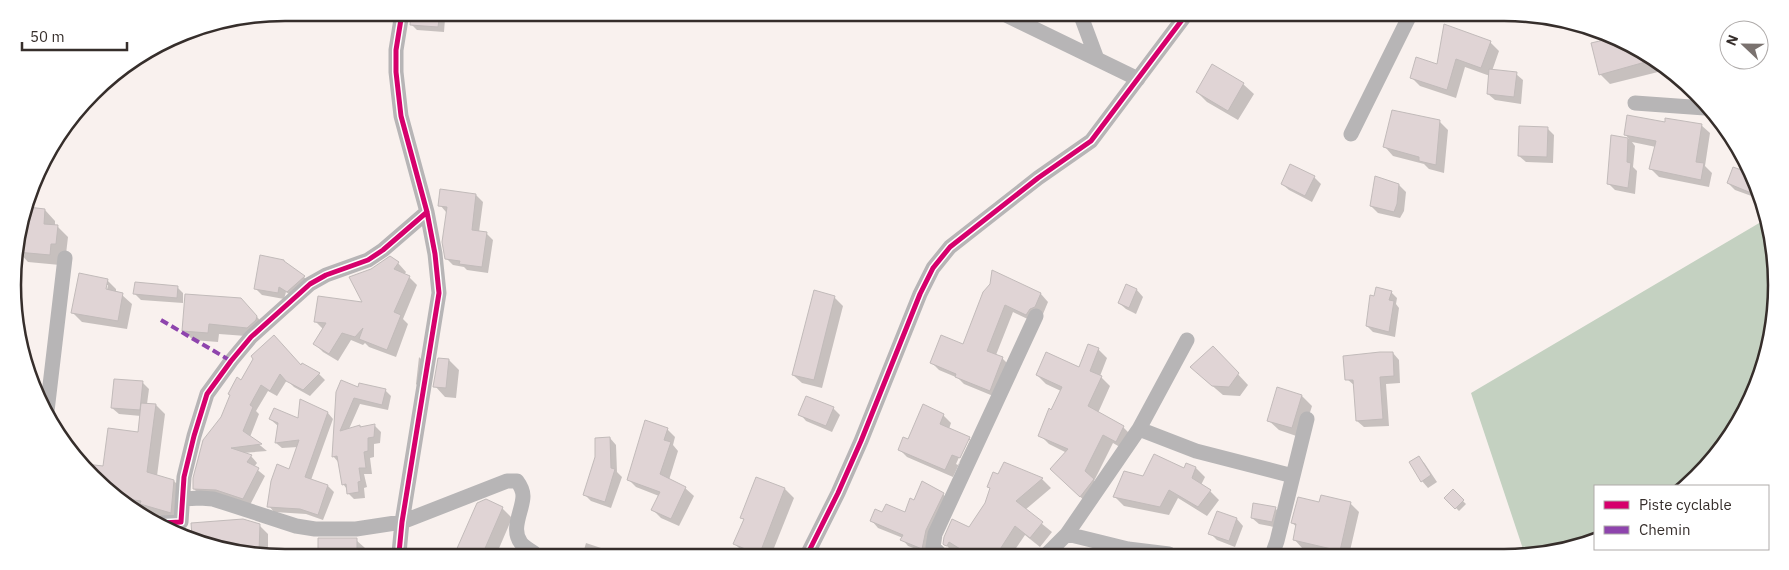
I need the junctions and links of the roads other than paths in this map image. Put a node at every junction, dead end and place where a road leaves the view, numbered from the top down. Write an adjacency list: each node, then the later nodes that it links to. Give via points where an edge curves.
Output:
1 (401, 21): 11 (street, via 396,72 401,116)
2 (1017, 21): 6 (street)
3 (1083, 21): 6 (street)
4 (1181, 21): 7 (street)
5 (1407, 21): 10 (street)
6 (1097, 59): 7 (street)
7 (1138, 80): 25 (street, via 1091,141 950,247 933,268 842,485)
8 (1635, 103): 9 (street)
9 (1699, 108)
10 (1351, 134)
11 (427, 212): 19 (street, via 368,260 310,284 251,337 207,394 186,469); 20 (street, via 436,254 438,293)
12 (64, 258): 15 (street)
13 (1036, 316): 26 (street, via 935,534)
14 (1187, 340): 17 (street)
15 (48, 402)
16 (1306, 419): 18 (street)
17 (1139, 429): 18 (street, via 1196,451); 22 (street)
18 (1293, 476): 29 (street)
19 (183, 499): 20 (street, via 213,499 315,529 356,529); 21 (street, via 181,522)
20 (402, 522): 23 (street); 24 (street, via 507,480 517,481 523,495 517,517 518,533 520,542)
21 (169, 523)
22 (1067, 534): 27 (street); 28 (street)
23 (399, 549)
24 (529, 549)
25 (810, 549)
26 (935, 549)
27 (1053, 549)
28 (1128, 549)
29 (1273, 549)

